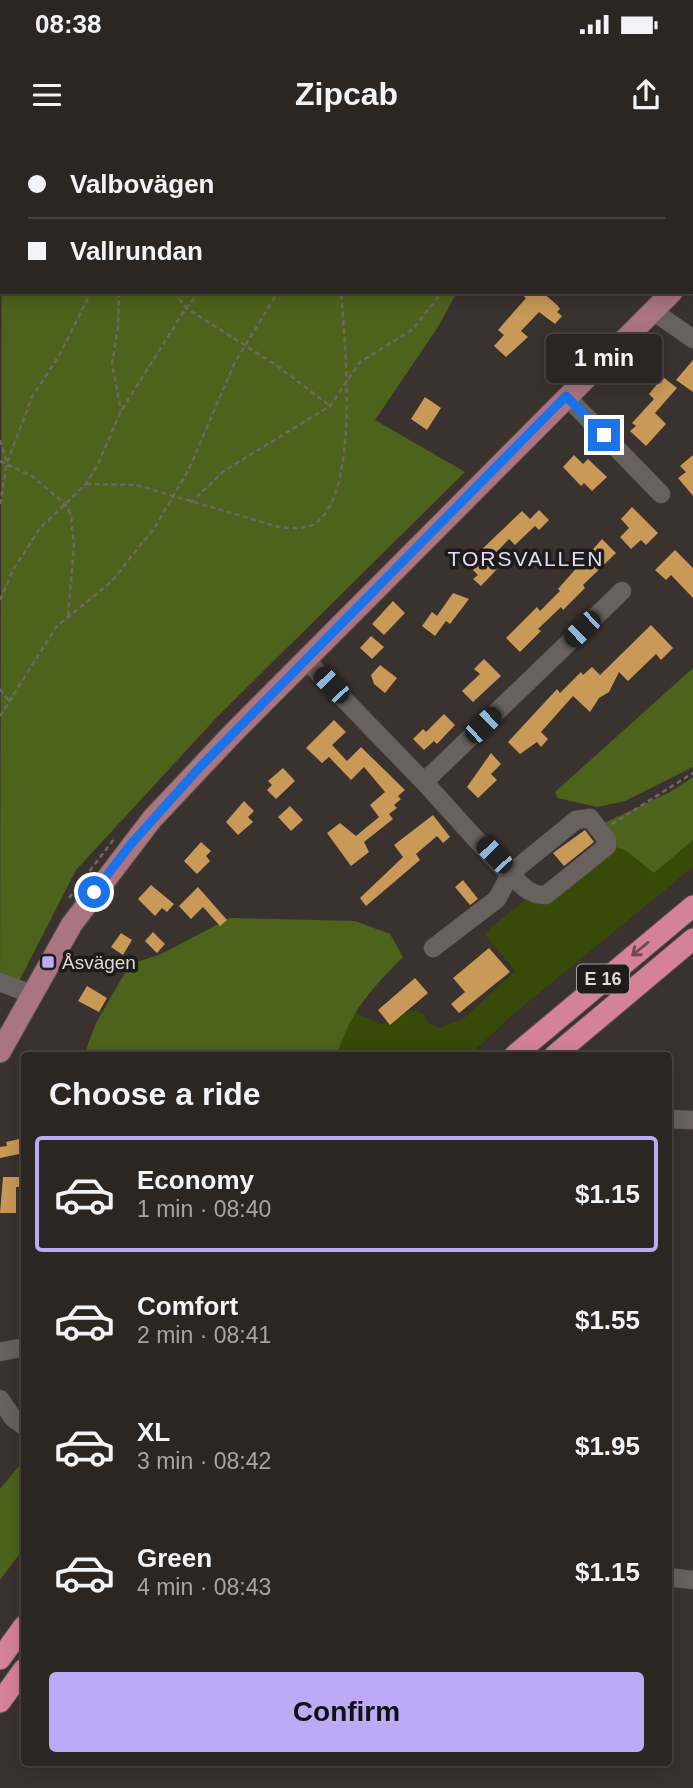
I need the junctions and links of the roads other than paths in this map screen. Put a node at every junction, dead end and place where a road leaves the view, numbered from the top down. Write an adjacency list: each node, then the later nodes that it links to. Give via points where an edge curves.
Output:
1 (670, 294): 2 (main road)
2 (653, 311): 3 (street); 4 (main road)
3 (693, 339)
4 (566, 396): 5 (street); 7 (main road)
5 (661, 494)
6 (622, 591): 8 (street)
7 (306, 660): 8 (street); 14 (main road, via 131,844 72,924)
8 (424, 782): 9 (street)
9 (512, 873): 9 (street, via 576,820 590,818 607,846 546,895 527,889); 12 (street, via 497,900)
10 (693, 906): 16 (highway, E 16, one-way to 16)
11 (693, 940): 17 (highway, E 16)
12 (433, 948)
13 (0, 982): 14 (street)
14 (31, 994): 15 (main road)
15 (0, 1052)
16 (519, 1052)
17 (559, 1052)
18 (672, 1119): 19 (street)
19 (693, 1120)
20 (21, 1348): 21 (street)
21 (0, 1352)
22 (0, 1399): 23 (street)
23 (21, 1424)
24 (672, 1577): 25 (street)
25 (693, 1580)
26 (21, 1630): 27 (highway)
27 (0, 1659)
28 (21, 1673): 29 (highway)
29 (0, 1702)

